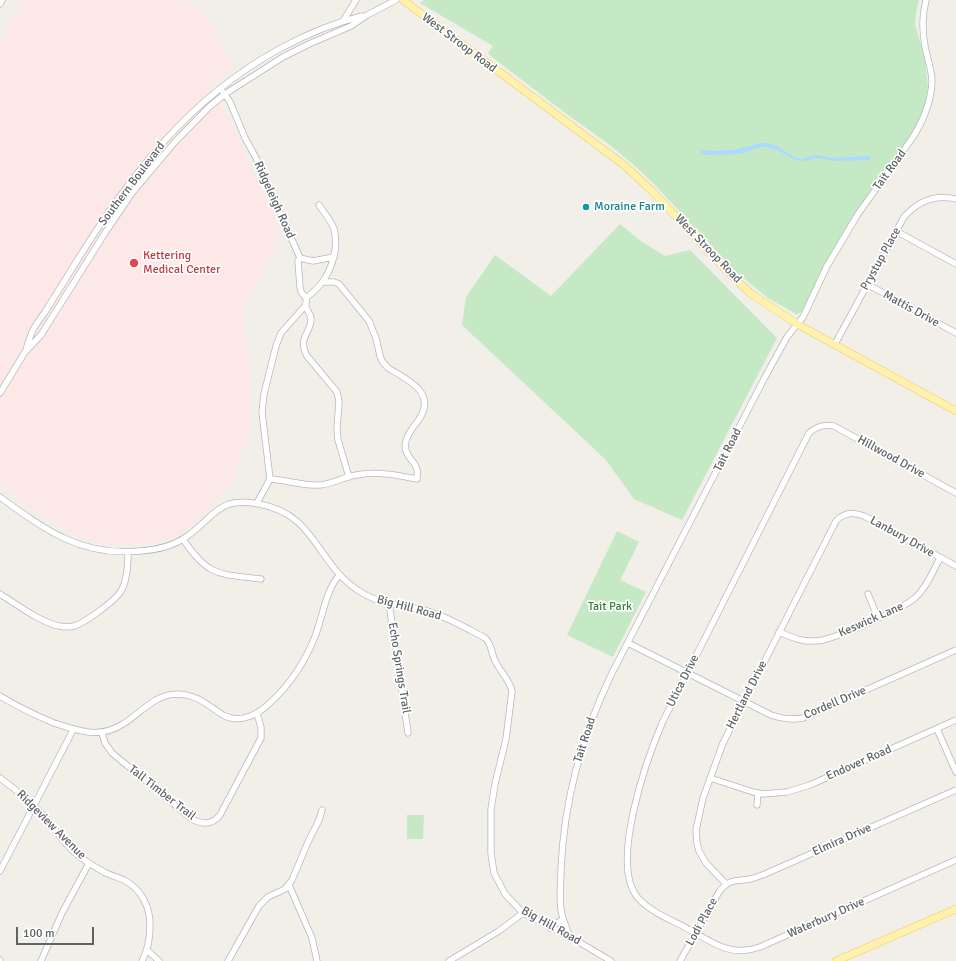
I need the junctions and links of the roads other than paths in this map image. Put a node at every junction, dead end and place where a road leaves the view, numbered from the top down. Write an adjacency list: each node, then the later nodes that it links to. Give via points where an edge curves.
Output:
1 (2, 0): 6 (street)
2 (356, 0): 8 (street)
3 (396, 0): 7 (street, Southern Boulevard)
4 (403, 0): 21 (main road, West Stroop Road, via 624,165 738,282)
5 (926, 0): 21 (street, Tait Road, via 923,35 932,82 926,111 913,137 864,204 843,238)
6 (0, 4)
7 (367, 15): 8 (street, Southern Boulevard); 10 (street, Southern Boulevard, via 351,26 283,57)
8 (342, 21): 9 (street, Southern Boulevard, via 299,38 256,62)
9 (219, 88): 10 (street, Ridgeleigh Road); 24 (street, Southern Boulevard, via 168,136 121,194 33,330)
10 (225, 94): 15 (street, Ridgeleigh Road, via 281,211); 24 (street, Southern Boulevard, via 174,143 132,193 41,335)
11 (956, 199): 13 (street, Prystup Place, via 929,199 914,207)
12 (319, 205): 14 (street, via 333,227 336,243)
13 (896, 231): 16 (street); 18 (street, Prystup Place)
14 (334, 257): 15 (street, via 318,261); 17 (street)
15 (300, 258): 19 (street, via 300,287)
16 (956, 264)
17 (323, 282): 19 (street); 28 (street, via 339,284 369,320 385,365 414,384 422,392 424,401 422,413 409,434 405,447 417,470 417,479 376,472)
18 (867, 284): 22 (street, Mattis Drive); 23 (street, Prystup Place)
19 (306, 298): 20 (street)
20 (306, 306): 28 (street, via 311,320 303,341 304,351 337,392 338,440); 29 (street, via 278,338 264,394 263,422)
21 (798, 324): 23 (main road, West Stroop Road); 45 (street, Tait Road, via 765,377)
22 (956, 333)
23 (835, 344): 26 (main road, West Stroop Road)
24 (25, 352): 25 (street, Southern Boulevard)
25 (0, 393)
26 (956, 410)
27 (825, 425): 30 (street, Hillwood Drive, via 834,426); 47 (street, Utica Drive, via 813,429 806,437)
28 (349, 477): 29 (street, via 318,485)
29 (270, 479): 32 (street)
30 (956, 493)
31 (0, 497): 35 (street, Big Hill Road, via 59,537 100,550)
32 (257, 503): 34 (street, Big Hill Road, via 237,502 225,505); 38 (street, Big Hill Road, via 278,509 297,521)
33 (847, 514): 36 (street, Lanbury Drive, via 864,516); 44 (street, Hertland Drive, via 839,518 829,533)
34 (183, 539): 35 (street, Big Hill Road, via 162,547); 39 (street, via 195,557 209,568 229,576)
35 (128, 552): 40 (street, via 125,581 119,594 75,626 48,623)
36 (940, 558): 37 (street, Lanbury Drive); 43 (street, Keswick Lane, via 916,597 906,605)
37 (956, 566)
38 (340, 575): 42 (street, Big Hill Road, via 368,597); 50 (street, via 329,591 320,623 307,654 287,684)
39 (261, 579)
40 (0, 594)
41 (868, 594): 43 (street)
42 (389, 603): 55 (street, Echo Springs Trail); 70 (street, Big Hill Road, via 442,616 485,638 490,643 496,662 510,686 512,697 506,739 491,809 491,853 494,873 500,886)
43 (878, 618): 44 (street, Keswick Lane, via 820,641 804,641)
44 (779, 632): 49 (street, Hertland Drive)
45 (628, 643): 47 (street, Cordell Drive); 71 (street, Tait Road, via 605,688 578,760 565,824 560,900)
46 (956, 650): 49 (street, Cordell Drive, via 803,718 777,718)
47 (687, 672): 49 (street, Cordell Drive); 73 (street, Utica Drive, via 663,721 645,769 633,813 627,866 630,883 642,902)
48 (0, 696): 53 (street, via 31,713)
49 (744, 701): 58 (street, Hertland Drive, via 723,743)
50 (257, 714): 54 (street, via 232,718 199,699 171,695 151,702 123,724); 54 (street, Tall Timber Trail, via 261,727 259,742 220,815 208,824 192,819 112,753)
51 (956, 720): 52 (street, Endover Road)
52 (937, 729): 56 (street); 60 (street, Endover Road, via 796,790)
53 (73, 730): 54 (street); 62 (street)
54 (102, 733)
55 (408, 734)
56 (956, 772)
57 (0, 778): 62 (street, Ridgeview Avenue)
58 (710, 778): 60 (street, Endover Road); 67 (street, Hertland Drive, via 698,816 696,843 706,863)
59 (956, 790): 67 (street, Elmira Drive, via 765,874)
60 (758, 794): 61 (street)
61 (757, 805)
62 (33, 806): 65 (street, Ridgeview Avenue, via 72,850); 66 (street)
63 (322, 810): 68 (street)
64 (956, 860): 73 (street, Waterbury Drive, via 753,949 728,950)
65 (89, 864): 75 (street, Ridgeview Avenue, via 129,883 144,899 150,920); 76 (street, via 62,914)
66 (0, 871)
67 (726, 884): 73 (street, Lodi Place)
68 (289, 885): 79 (street, via 268,897 259,906); 80 (street, via 312,938)
69 (956, 909): 84 (main road)
70 (523, 913): 72 (street, Big Hill Road); 81 (street, via 499,931)
71 (563, 919): 72 (street); 74 (street, Tait Road)
72 (550, 928): 74 (street, Big Hill Road)
73 (696, 933): 83 (street, Lodi Place)
74 (570, 938): 82 (street, Big Hill Road)
75 (147, 950): 77 (street, Ridgeview Avenue); 78 (street)
76 (41, 961)
77 (142, 961)
78 (159, 961)
79 (228, 961)
80 (317, 961)
81 (448, 961)
82 (611, 961)
83 (680, 961)
84 (836, 961)

